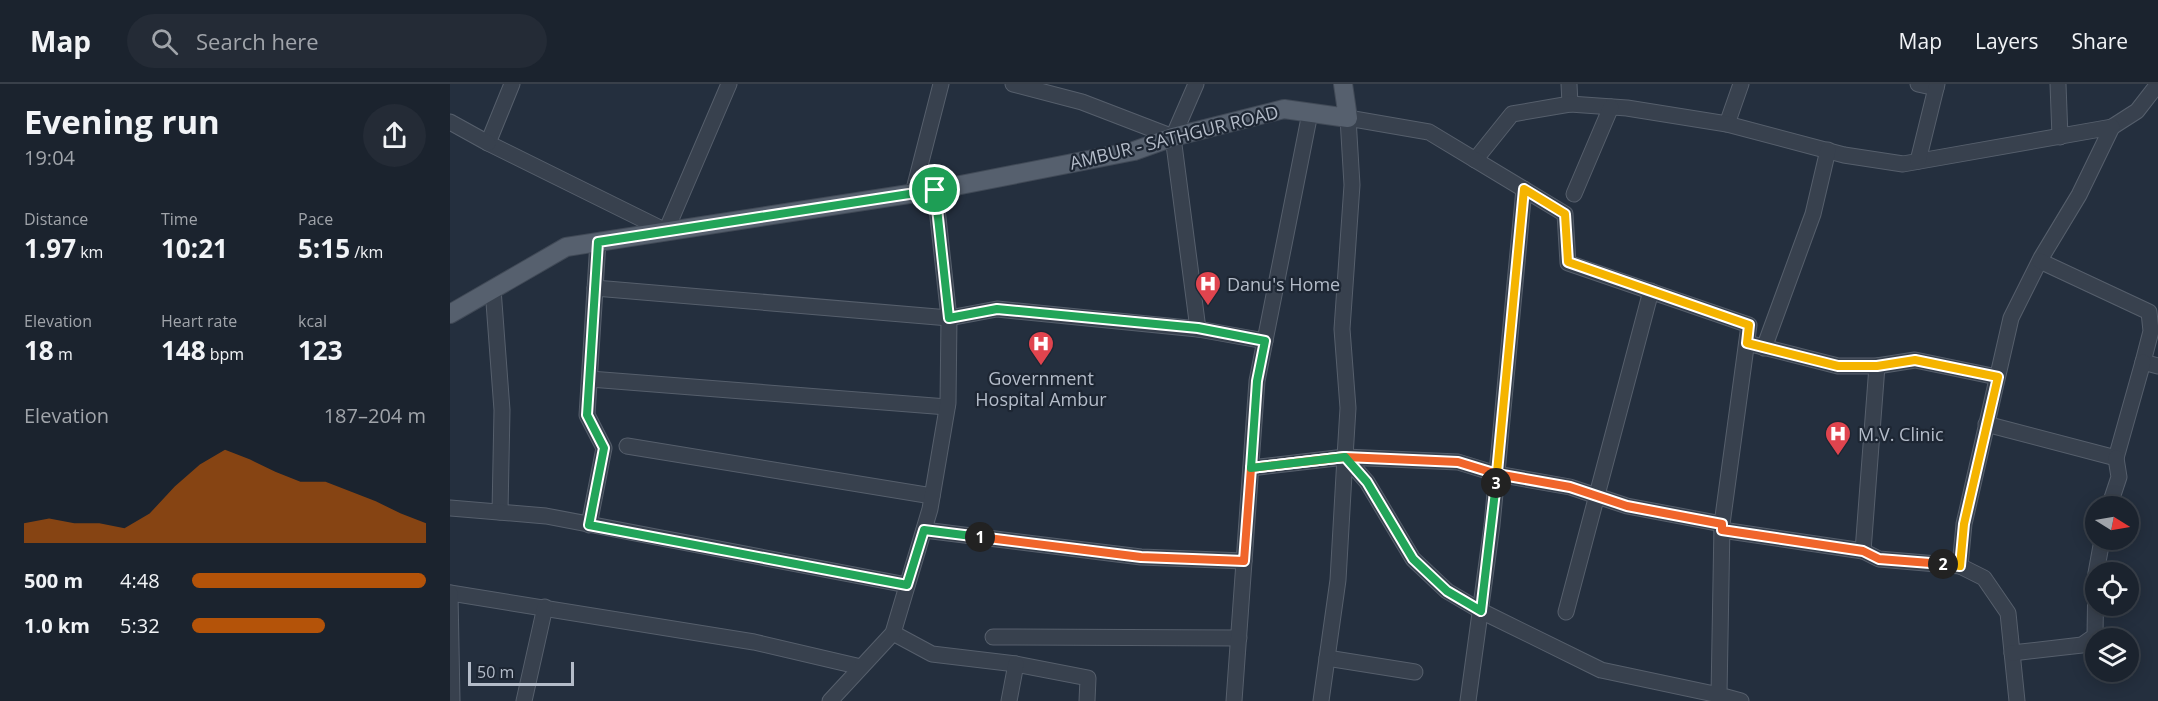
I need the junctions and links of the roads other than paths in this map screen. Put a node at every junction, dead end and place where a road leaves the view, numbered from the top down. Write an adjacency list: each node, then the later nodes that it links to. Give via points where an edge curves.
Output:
1 (512, 84): 22 (street)
2 (729, 84): 30 (street)
3 (941, 84): 28 (street)
4 (1013, 84): 20 (street, via 1082,102)
5 (1196, 84): 20 (street)
6 (1342, 84): 16 (main road)
7 (1569, 84): 13 (street)
8 (1741, 84): 18 (street)
9 (1918, 84): 12 (street)
10 (2058, 84): 21 (street)
11 (2158, 84): 19 (street, via 2137,111)
12 (1936, 86): 25 (street)
13 (1570, 104): 14 (street); 24 (street, via 1512,114)
14 (1611, 107): 18 (street); 29 (street)
15 (1310, 113): 16 (main road, AMBUR - SATHGUR ROAD); 20 (main road, AMBUR - SATHGUR ROAD, via 1284,109); 39 (street)
16 (1348, 118): 24 (street, via 1429,132); 49 (street, via 1352,185 1342,328 1348,408)
17 (450, 122): 22 (street)
18 (1727, 123): 23 (street)
19 (2112, 127): 21 (street); 32 (street, via 2079,195)
20 (1173, 137): 27 (main road, AMBUR - SATHGUR ROAD, via 1134,151); 38 (street)
21 (2060, 137): 25 (street)
22 (488, 143): 30 (street)
23 (1828, 150): 25 (street, via 1903,164); 41 (street, via 1813,213)
24 (1475, 160): 26 (street)
25 (1918, 161)
26 (1524, 189): 35 (street, via 1565,214 1568,262); 52 (street)
27 (935, 190): 28 (main road, AMBUR - SATHGUR ROAD); 37 (street)
28 (914, 193): 30 (main road, AMBUR - SATHGUR ROAD)
29 (1574, 194)
30 (666, 231): 31 (main road, AMBUR - SATHGUR ROAD)
31 (598, 242): 33 (street); 34 (main road, AMBUR - SATHGUR ROAD, via 566,247)
32 (2040, 261): 42 (street, via 2149,312); 44 (street, via 2011,318)
33 (595, 288): 37 (street); 45 (street)
34 (493, 289): 36 (main road, AMBUR - SATHGUR ROAD); 57 (street, via 502,410)
35 (1651, 291): 40 (street, via 1749,325); 53 (street)
36 (450, 314)
37 (949, 318): 38 (street, via 997,309); 46 (street)
38 (1198, 328): 39 (street)
39 (1265, 341): 51 (street, via 1257,381)
40 (1747, 343): 41 (street); 59 (street)
41 (1764, 348): 43 (street, via 1838,366)
42 (2151, 364): 50 (street)
43 (1877, 366): 44 (street, via 1915,360); 61 (street)
44 (1998, 377): 47 (street)
45 (590, 379): 46 (street); 58 (street, via 587,415 604,448)
46 (947, 407): 54 (street)
47 (1986, 424): 50 (street); 63 (street, via 1964,524)
48 (627, 446): 54 (street)
49 (1345, 457): 51 (street); 52 (street, via 1458,462); 67 (street, via 1367,482 1413,559 1447,591); 74 (street, via 1338,580)
50 (2116, 458): 55 (street, via 2120,477)
51 (1251, 468): 62 (street)
52 (1497, 474): 53 (street); 67 (street)
53 (1595, 495): 59 (street); 68 (street)
54 (932, 496): 60 (street)
55 (2113, 496)
56 (450, 508): 57 (street)
57 (500, 512): 58 (street)
58 (589, 525): 64 (street)
59 (1722, 527): 61 (street); 78 (street)
60 (924, 530): 62 (street, via 1141,557); 64 (street)
61 (1863, 551): 63 (street, via 1879,559)
62 (1244, 561): 72 (street)
63 (1960, 566): 73 (street, via 1983,578 2008,613)
64 (907, 585): 70 (street)
65 (450, 593): 66 (street); 79 (street)
66 (544, 607): 76 (street, via 754,642); 80 (street)
67 (1481, 611): 78 (street, via 1602,670); 86 (street)
68 (1566, 612)
69 (2095, 616): 73 (street, via 2095,636 2082,645)
70 (893, 633): 75 (street, via 932,654); 76 (street)
71 (993, 637): 72 (street)
72 (1239, 638): 84 (street)
73 (2012, 653): 88 (street)
74 (1327, 658): 77 (street); 85 (street)
75 (1016, 664): 82 (street); 83 (street, via 1088,678)
76 (861, 667): 81 (street)
77 (1415, 672)
78 (1719, 698): 87 (street)
79 (452, 701)
80 (524, 701)
81 (830, 701)
82 (1009, 701)
83 (1087, 701)
84 (1234, 701)
85 (1321, 701)
86 (1468, 701)
87 (1741, 701)
88 (2017, 701)

